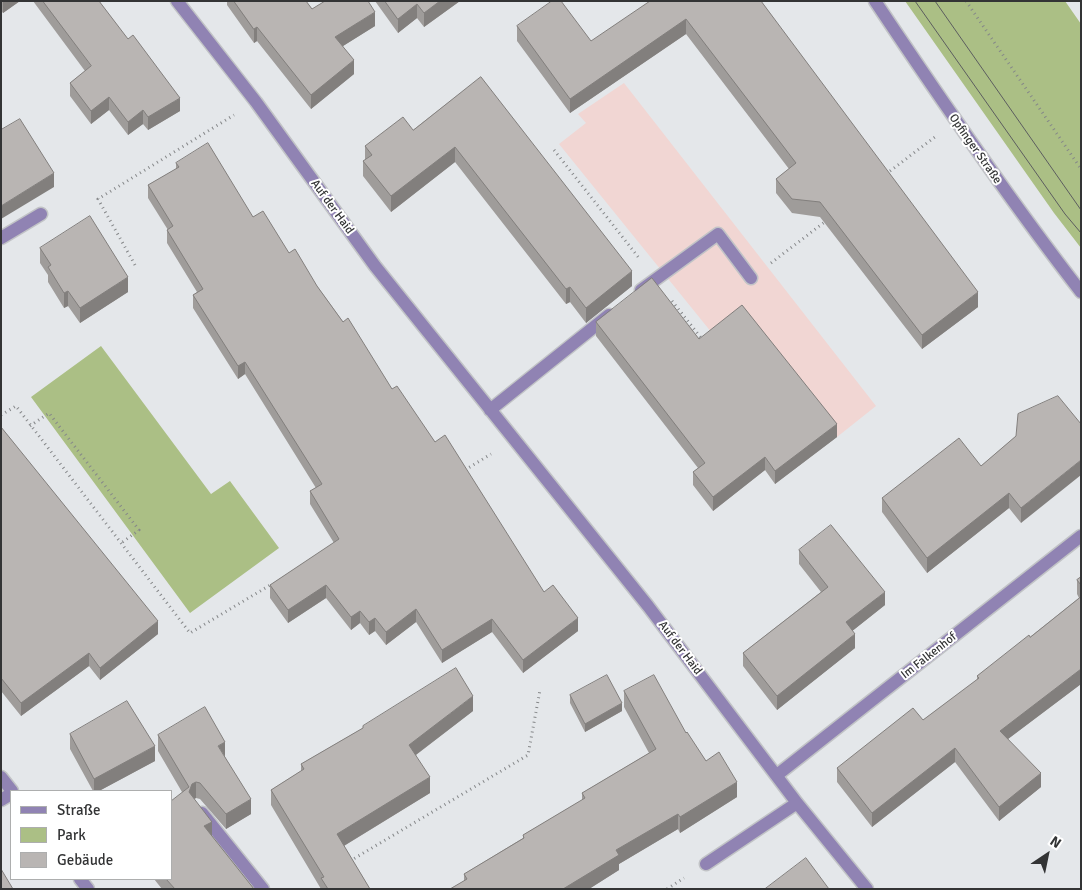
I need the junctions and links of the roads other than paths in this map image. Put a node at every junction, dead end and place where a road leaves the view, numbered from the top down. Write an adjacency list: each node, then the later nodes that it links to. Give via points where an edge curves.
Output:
1 (177, 1): 9 (street, Auf der Haid, via 256,102 375,266)
2 (875, 1): 6 (street, Opfinger Straße, via 955,121)
3 (41, 214): 4 (street)
4 (1, 238)
5 (752, 278): 7 (street, via 718,234)
6 (1081, 292)
7 (632, 297)
8 (617, 309): 9 (street)
9 (490, 410): 11 (street, Auf der Haid, via 648,606)
10 (1081, 536): 11 (street, Im Falkenhof)
11 (777, 775): 14 (street, Auf der Haid)
12 (1, 776): 13 (street)
13 (10, 790)
14 (797, 803): 16 (street); 18 (street, Auf der Haid)
15 (196, 806): 17 (street)
16 (706, 864)
17 (263, 889)
18 (867, 889)

